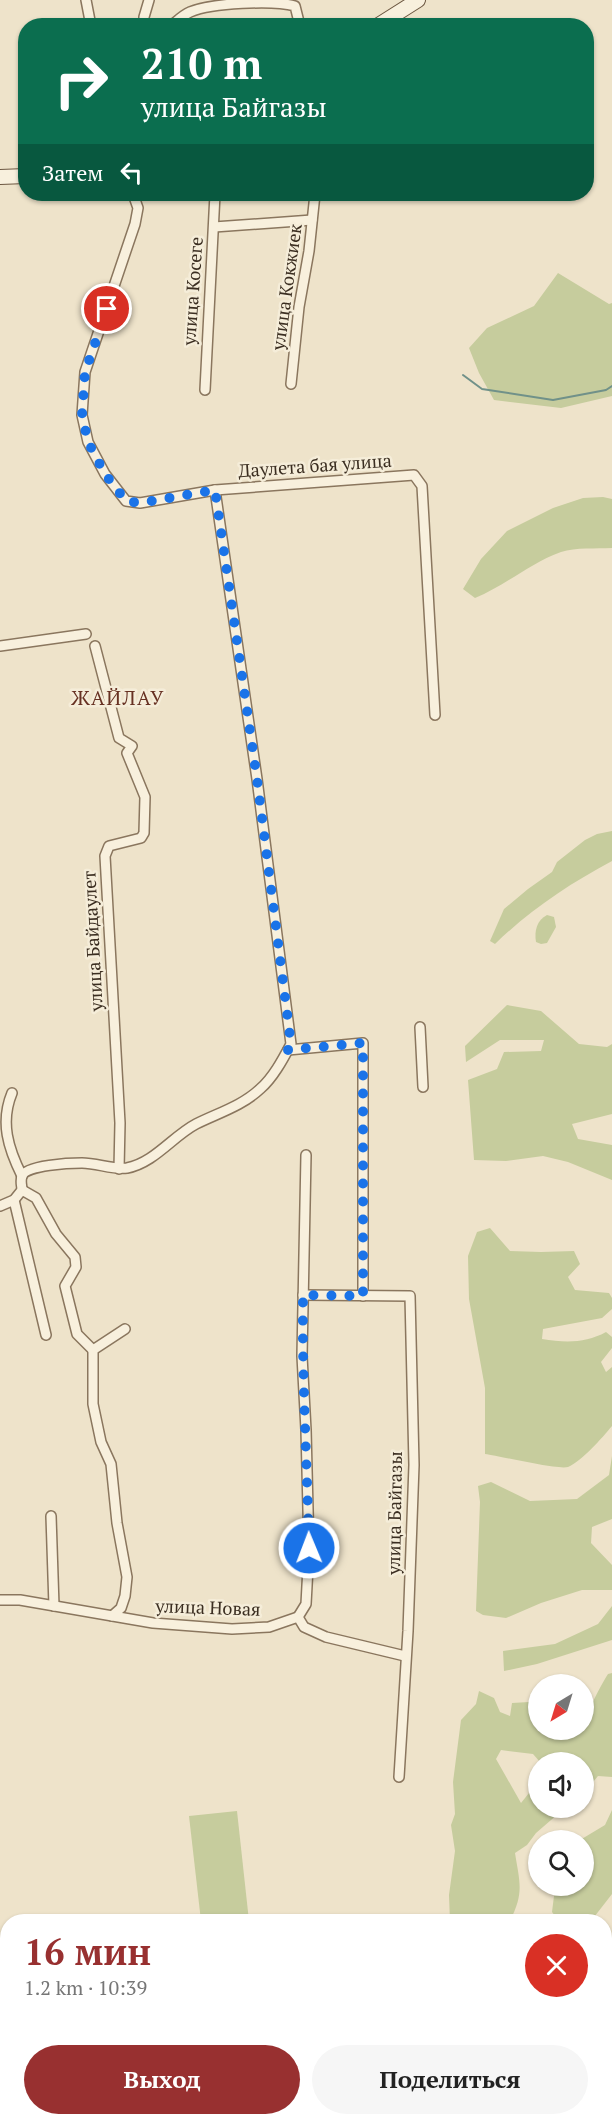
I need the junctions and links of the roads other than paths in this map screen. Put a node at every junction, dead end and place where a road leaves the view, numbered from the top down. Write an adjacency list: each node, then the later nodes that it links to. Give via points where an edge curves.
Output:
1 (86, 0): 4 (street)
2 (149, 0): 5 (street)
3 (418, 0): 8 (street)
4 (89, 18)
5 (144, 18)
6 (181, 18): 7 (street, via 210,6 281,2 295,6)
7 (298, 18)
8 (390, 18)
9 (18, 176): 10 (street)
10 (0, 177)
11 (136, 201): 18 (street, Даулета бая улица, via 135,224 85,372 82,415 88,442 105,474 126,501 140,503)
12 (215, 201): 15 (street, улица Косеге)
13 (314, 201): 14 (street, улица Кокжиек)
14 (312, 220): 15 (street); 16 (street, улица Кокжиек)
15 (214, 227): 17 (street, улица Косеге)
16 (291, 384)
17 (205, 390)
18 (215, 490): 22 (street, Даулета бая улица, via 414,475 422,486); 24 (street, via 257,779 291,1044)
19 (86, 634): 20 (street)
20 (0, 646)
21 (95, 646): 28 (street, улица Байдаулет, via 119,738 132,746 127,753 145,797 141,838 109,846 105,856 120,1123)
22 (435, 715)
23 (420, 1027): 25 (street)
24 (288, 1050): 28 (street, via 263,1087 252,1096 195,1125 134,1166); 34 (street, via 363,1043)
25 (423, 1087)
26 (12, 1093): 29 (street, via 4,1105 3,1127 7,1147)
27 (306, 1155): 33 (street)
28 (119, 1169): 29 (street, via 61,1164 34,1168)
29 (22, 1176): 30 (street)
30 (22, 1190): 31 (street); 37 (street, via 36,1198 56,1234 75,1257 66,1286 77,1334)
31 (14, 1200): 32 (street); 36 (street)
32 (0, 1206)
33 (303, 1295): 34 (street, улица Байгазы); 42 (street, via 309,1548 306,1604)
34 (363, 1296): 43 (street, улица Байгазы, via 410,1296 414,1464)
35 (125, 1329): 37 (street)
36 (46, 1335)
37 (93, 1350): 41 (street, via 93,1404 101,1442 111,1464 127,1577 126,1596)
38 (51, 1516): 40 (street)
39 (0, 1600): 40 (street, улица Новая)
40 (54, 1606): 41 (street, улица Новая)
41 (112, 1616): 42 (street, улица Новая, via 232,1629 269,1627)
42 (298, 1617): 43 (street, via 304,1627 326,1637)
43 (405, 1656): 44 (street, улица Байгазы)
44 (399, 1778)

